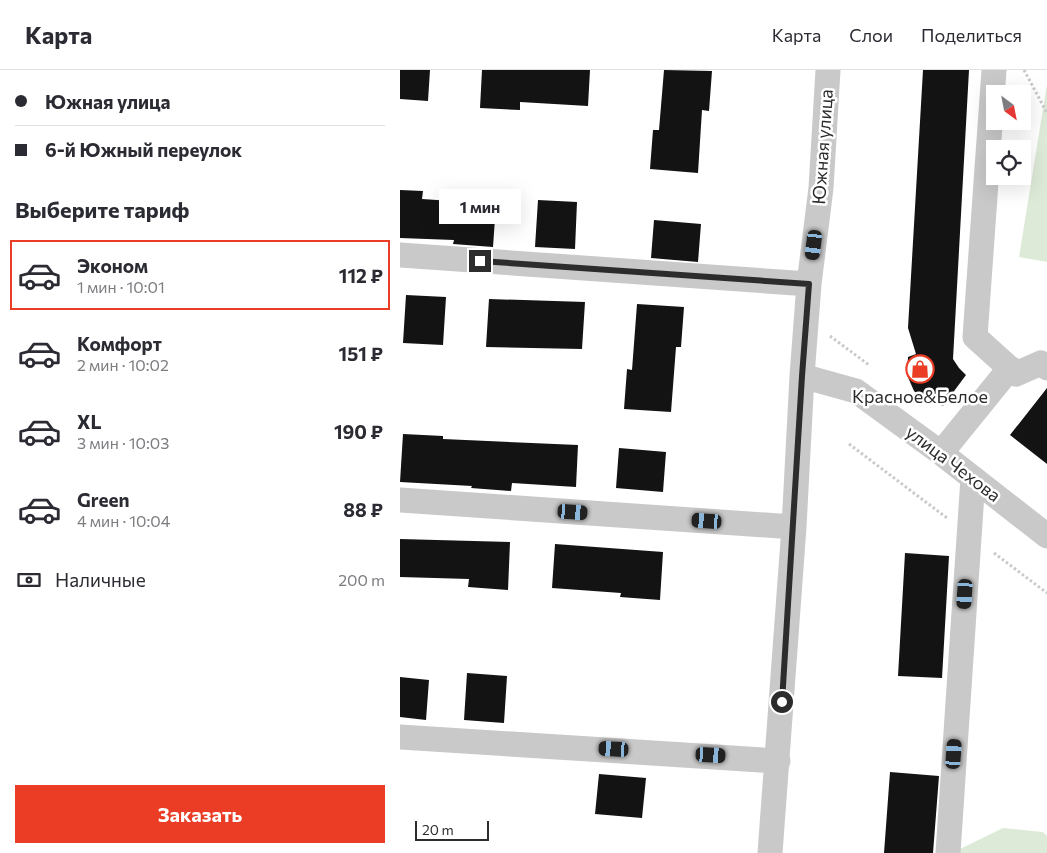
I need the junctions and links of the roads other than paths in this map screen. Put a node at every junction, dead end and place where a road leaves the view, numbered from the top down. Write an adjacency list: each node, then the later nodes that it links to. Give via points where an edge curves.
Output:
1 (828, 70): 4 (street, Южная улица, via 821,188)
2 (994, 70): 5 (street, via 975,337)
3 (400, 255): 4 (street)
4 (809, 284): 7 (street, Южная улица)
5 (1010, 368): 6 (street, via 1016,374 1041,363); 8 (street)
6 (1047, 368)
7 (802, 376): 8 (street, улица Чехова, via 856,391); 11 (street, Южная улица)
8 (941, 453): 9 (street, улица Чехова)
9 (973, 478): 12 (street, улица Чехова); 16 (street)
10 (400, 500): 11 (street)
11 (794, 527): 14 (street, Южная улица)
12 (1047, 536)
13 (400, 737): 14 (street)
14 (778, 761): 15 (street, Южная улица)
15 (770, 853)
16 (948, 853)

